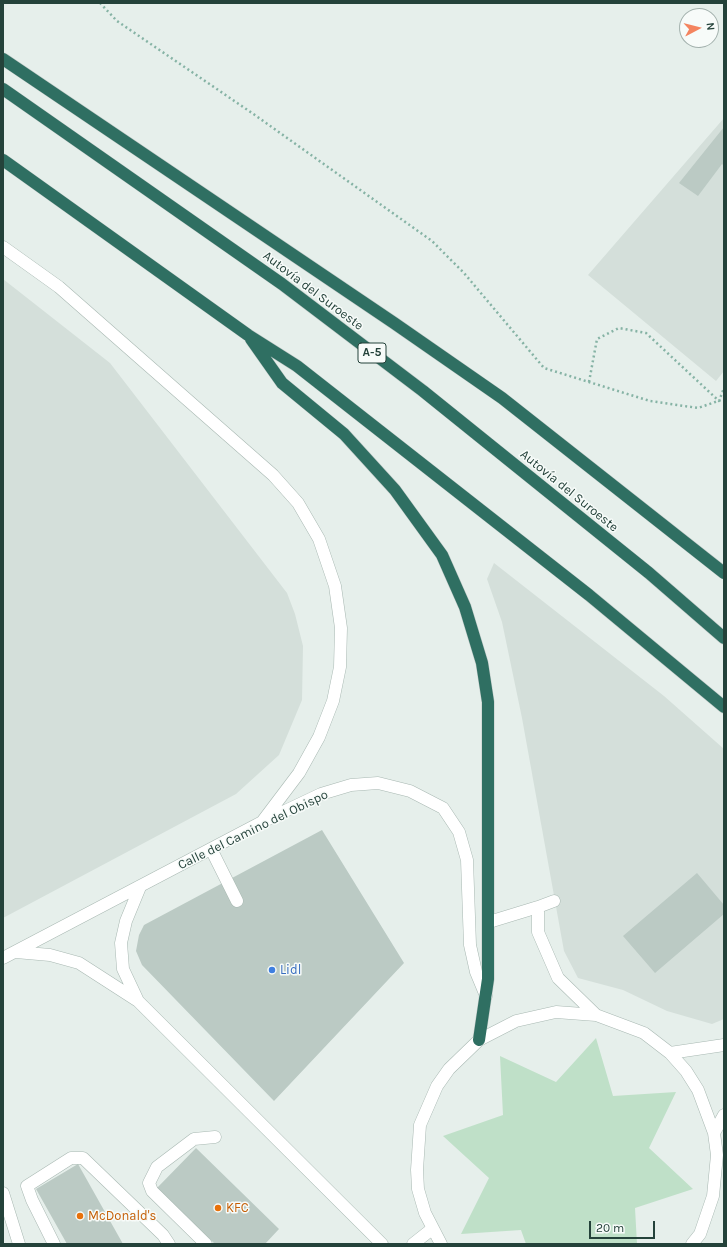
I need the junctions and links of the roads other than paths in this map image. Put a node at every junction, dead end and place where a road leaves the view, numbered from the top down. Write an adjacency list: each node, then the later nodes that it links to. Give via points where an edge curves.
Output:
1 (3, 59): 6 (highway, via 502,398)
2 (3, 89): 7 (highway, Autovía del Suroeste / A-5, via 282,284 417,386 649,573)
3 (3, 160): 5 (highway)
4 (3, 247): 9 (street, via 59,287 273,475 298,503 320,539 335,586 341,628 340,667 333,701 319,737 298,773)
5 (248, 335): 8 (highway, via 316,380 589,595); 15 (highway, via 282,383 344,434 395,490 442,555 465,607 482,663 488,702)
6 (724, 573)
7 (724, 638)
8 (724, 707)
9 (262, 822): 10 (street, Calle del Camino del Obispo); 18 (street, Calle del Camino del Obispo, via 321,794 352,785 378,783 410,791 443,808 459,832 467,860 470,945 476,972)
10 (211, 849): 11 (street, Calle del Camino del Obispo); 12 (street)
11 (140, 887): 16 (street, Calle del Camino del Obispo); 19 (street, via 126,921 121,943 123,969)
12 (237, 901)
13 (554, 901): 14 (street)
14 (538, 907): 15 (street); 20 (street, via 538,932 558,978)
15 (489, 922): 18 (highway)
16 (16, 952): 17 (street, Calle del Camino del Obispo); 19 (street, via 50,955 79,962)
17 (3, 958)
18 (486, 996): 21 (highway)
19 (138, 1001): 33 (street)
20 (596, 1015): 21 (street, via 556,1012 516,1021); 23 (street, via 644,1033)
21 (479, 1040): 28 (street, via 449,1069 437,1086 420,1125 417,1147 418,1189)
22 (724, 1045): 23 (street)
23 (670, 1053): 25 (street, via 698,1090)
24 (724, 1115): 25 (street)
25 (714, 1133): 36 (street, via 717,1155 713,1196 700,1234)
26 (215, 1137): 32 (street, via 194,1139 157,1168 149,1183 152,1191)
27 (3, 1193): 29 (street)
28 (432, 1229): 34 (street); 35 (street)
29 (19, 1244)
30 (54, 1244): 31 (street, via 27,1186 71,1158 84,1158 163,1235)
31 (169, 1244)
32 (206, 1244)
33 (382, 1244)
34 (413, 1244)
35 (441, 1244)
36 (692, 1244)

